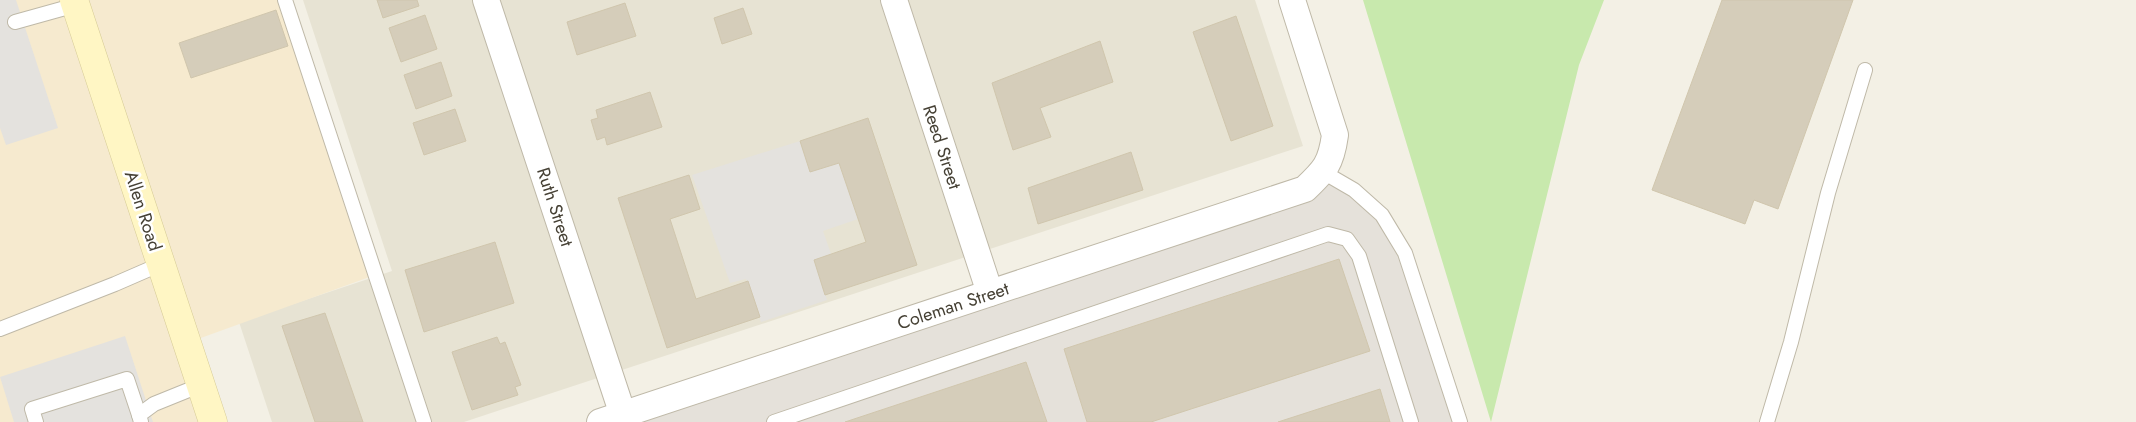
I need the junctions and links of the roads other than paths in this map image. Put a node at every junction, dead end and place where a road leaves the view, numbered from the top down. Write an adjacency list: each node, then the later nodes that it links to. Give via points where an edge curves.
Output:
1 (285, 0): 17 (lane)
2 (486, 0): 13 (street, Ruth Street)
3 (894, 0): 10 (street, Reed Street)
4 (1292, 0): 8 (street, via 1335,136 1332,156)
5 (75, 2): 6 (lane); 9 (main road, Allen Road)
6 (15, 22)
7 (1865, 70): 21 (lane, via 1828,192 1791,342)
8 (1314, 181): 10 (street, Coleman Street); 20 (lane, via 1354,190 1382,215 1405,253)
9 (161, 264): 11 (lane); 12 (main road, Allen Road)
10 (990, 293): 13 (street, Coleman Street)
11 (0, 329)
12 (201, 385): 14 (lane, via 154,404); 16 (main road, Allen Road)
13 (612, 418)
14 (140, 419): 15 (lane, via 127,379 32,409)
15 (36, 422)
16 (213, 422)
17 (424, 422)
18 (774, 422): 19 (lane, via 1328,234 1347,239 1359,256)
19 (1411, 422)
20 (1460, 422)
21 (1767, 422)

